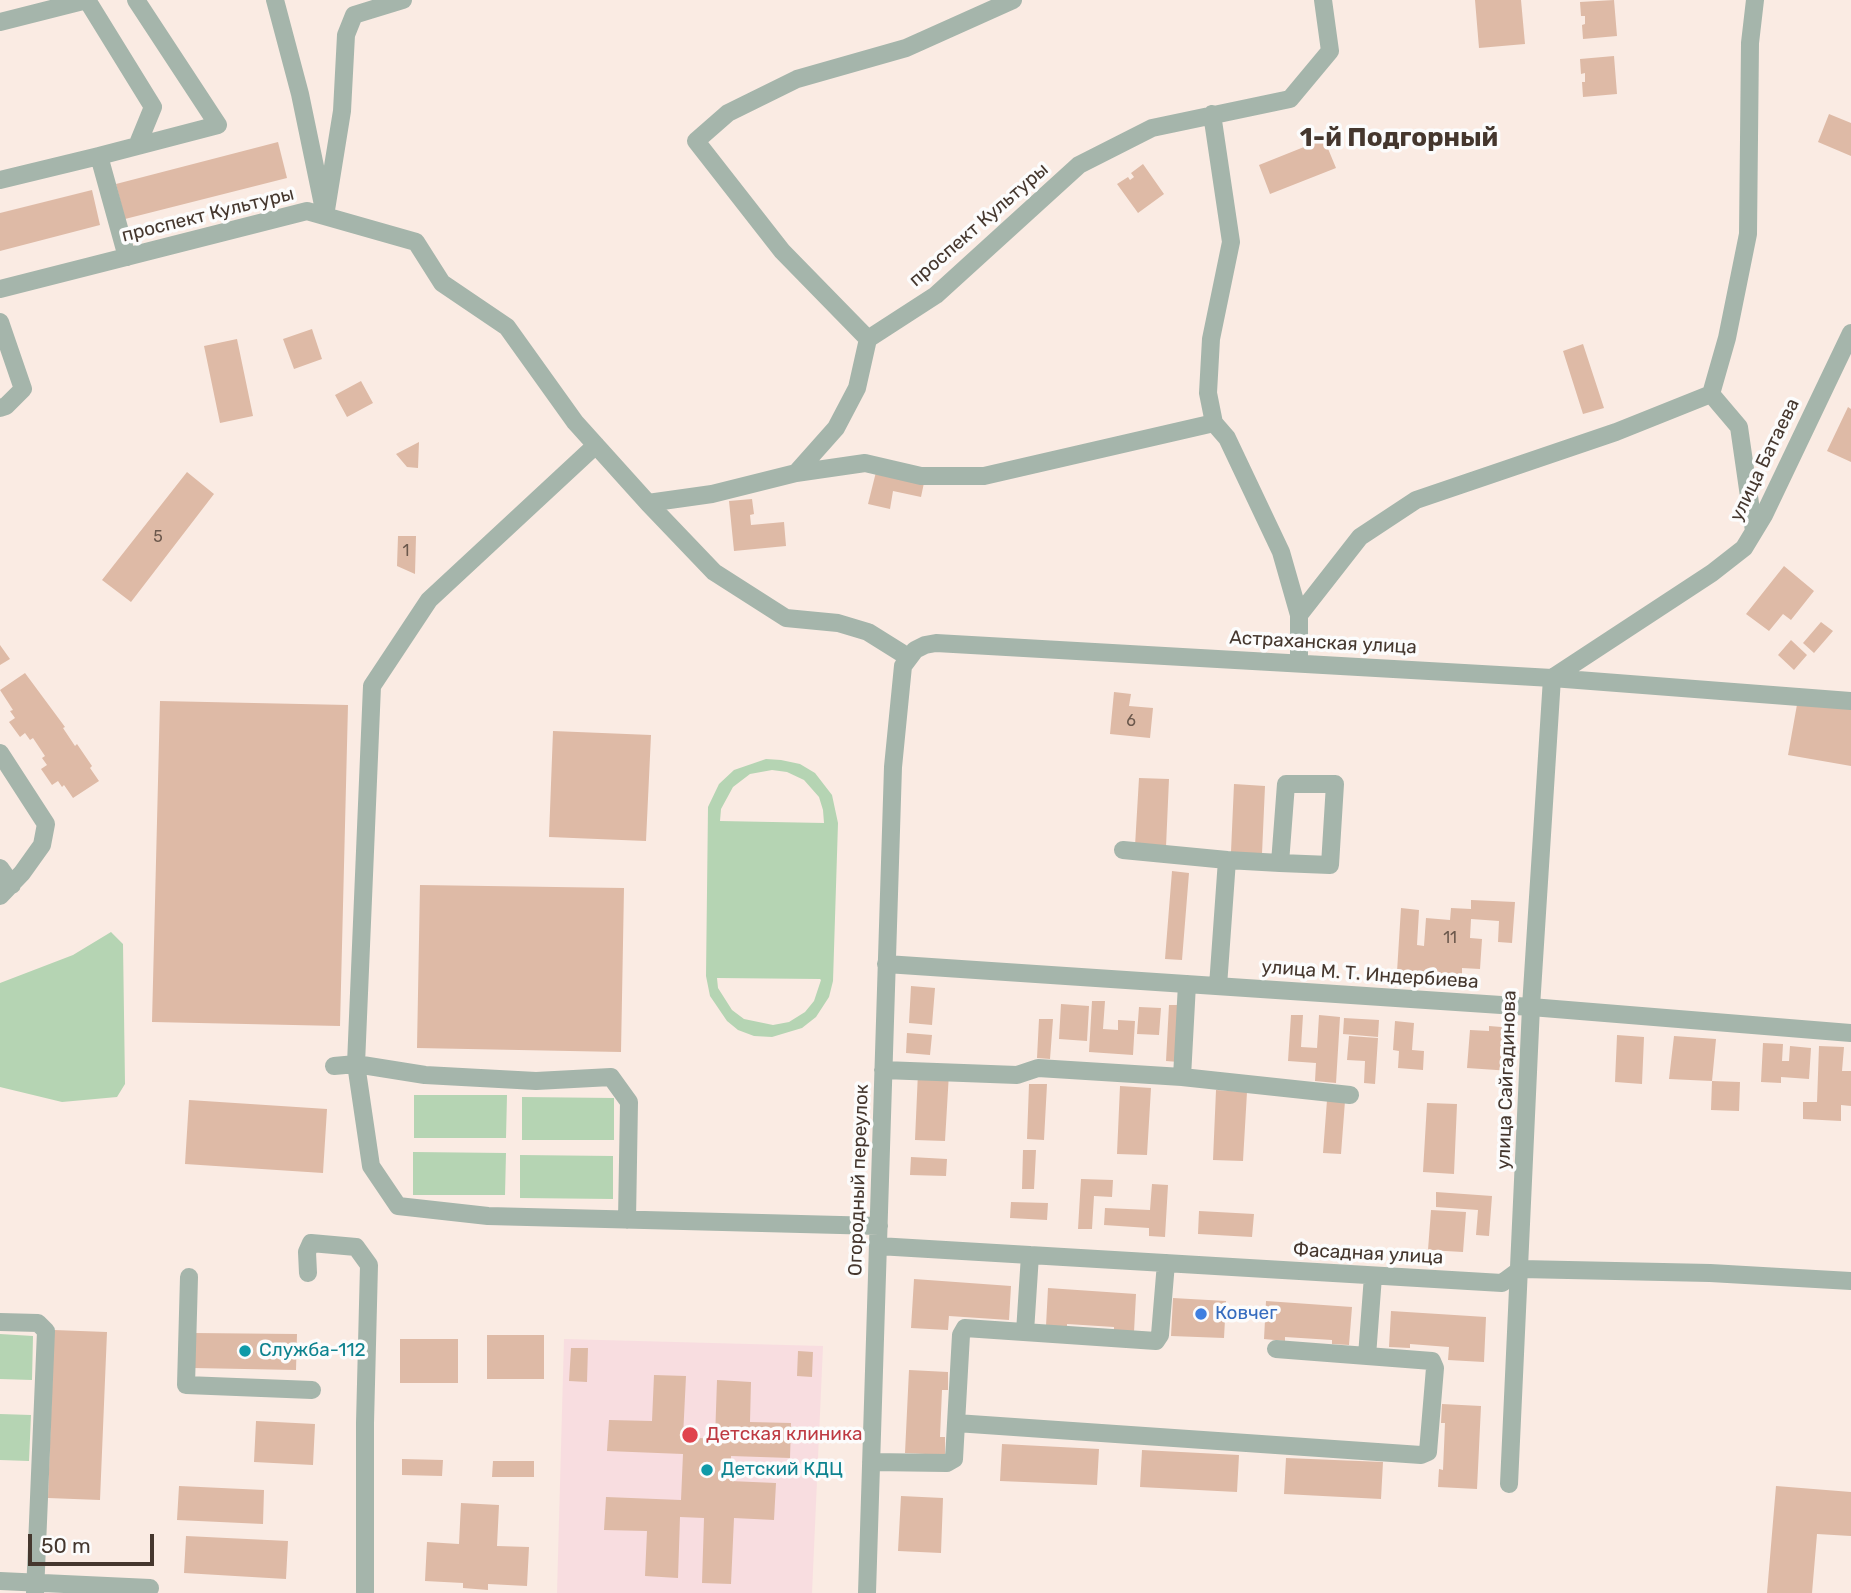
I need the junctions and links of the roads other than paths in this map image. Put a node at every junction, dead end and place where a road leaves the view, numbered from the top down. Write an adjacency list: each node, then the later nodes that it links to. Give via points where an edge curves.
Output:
1 (87, 0): 8 (street); 10 (street, via 153,107)
2 (136, 0): 10 (street, via 218,125)
3 (275, 0): 13 (street)
4 (403, 0): 13 (street, via 354,15 346,35 342,111)
5 (1013, 0): 18 (street, via 906,48 797,79 728,113 696,141 782,251)
6 (1323, 0): 9 (street, проспект Культуры, via 1330,51 1290,99)
7 (1755, 0): 19 (street, via 1750,43 1748,234)
8 (0, 22)
9 (1212, 114): 18 (street, проспект Культуры, via 1152,128 1079,165 936,295); 21 (street, via 1231,242 1211,339 1208,393)
10 (137, 146): 11 (street)
11 (99, 156): 12 (street); 14 (street)
12 (0, 180)
13 (325, 216): 14 (street, проспект Культуры, via 307,211); 22 (street, проспект Культуры, via 416,242 442,283 507,327)
14 (127, 257): 15 (street, проспект Культуры)
15 (0, 289)
16 (0, 322): 20 (street, via 23,389)
17 (1851, 333): 25 (street, улица Батаева)
18 (869, 340): 23 (street, via 857,388 836,428)
19 (1711, 394): 25 (street, via 1739,427); 26 (street, via 1616,432 1416,500 1360,537)
20 (0, 408)
21 (1214, 423): 23 (street, via 984,476 921,476 865,463); 26 (street, via 1227,438 1281,552)
22 (596, 445): 24 (street, проспект Культуры); 42 (street, via 429,600 372,686)
23 (796, 473): 24 (street, via 712,494)
24 (648, 503): 27 (street, проспект Культуры, via 714,572 786,618 838,623 869,632)
25 (1754, 531): 29 (street, улица Батаева, via 1744,548 1712,573)
26 (1299, 615): 28 (street)
27 (908, 657): 28 (street, Астраханская улица, via 936,643); 37 (street, Огородный переулок, via 903,666 893,768)
28 (1299, 663): 29 (street, Астраханская улица)
29 (1552, 678): 30 (street, Астраханская улица); 40 (street, улица Сайгадинова)
30 (1851, 701)
31 (0, 752): 36 (street, via 46,824 42,845)
32 (1124, 850): 33 (street)
33 (1227, 860): 34 (street); 39 (street)
34 (1280, 863): 34 (street, via 1330,865 1335,784 1286,784)
35 (0, 868): 36 (street)
36 (6, 891)
37 (887, 964): 38 (street, улица М. Т. Индербиева); 44 (street, Огородный переулок)
38 (1187, 984): 39 (street, улица М. Т. Индербиева); 45 (street)
39 (1218, 986): 40 (street, улица М. Т. Индербиева)
40 (1531, 1007): 41 (street, улица М. Т. Индербиева); 52 (street, улица Сайгадинова)
41 (1851, 1033)
42 (356, 1064): 43 (street); 47 (street, via 370,1166 398,1206 488,1216); 47 (street, via 425,1075 536,1081 611,1077 629,1101)
43 (334, 1066)
44 (883, 1070): 45 (street, via 1017,1075 1038,1068); 48 (street, Огородный переулок)
45 (1182, 1077): 46 (street)
46 (1350, 1095)
47 (627, 1220): 48 (street)
48 (878, 1226): 49 (street, Огородный переулок)
49 (878, 1246): 50 (street, Фасадная улица); 63 (street, Огородный переулок)
50 (1030, 1255): 51 (street, Фасадная улица); 58 (street)
51 (1166, 1263): 54 (street, Фасадная улица); 58 (street, via 1156,1341)
52 (1521, 1269): 54 (street, Фасадная улица, via 1502,1283); 56 (street, Фасадная улица); 64 (street, улица Сайгадинова)
53 (308, 1273): 68 (street, via 311,1243 356,1247 369,1265)
54 (1373, 1276): 60 (street)
55 (189, 1277): 61 (street, via 186,1385)
56 (1851, 1281)
57 (0, 1322): 66 (street, via 38,1323 46,1331)
58 (1025, 1332): 62 (street, via 962,1331)
59 (1276, 1349): 60 (street)
60 (1367, 1356): 62 (street, via 1434,1364 1425,1454)
61 (313, 1390)
62 (957, 1423): 63 (street, via 951,1462)
63 (871, 1462): 69 (street, Огородный переулок)
64 (1510, 1484)
65 (0, 1581): 66 (street)
66 (35, 1588): 67 (street)
67 (150, 1588)
68 (365, 1593)
69 (867, 1593)

